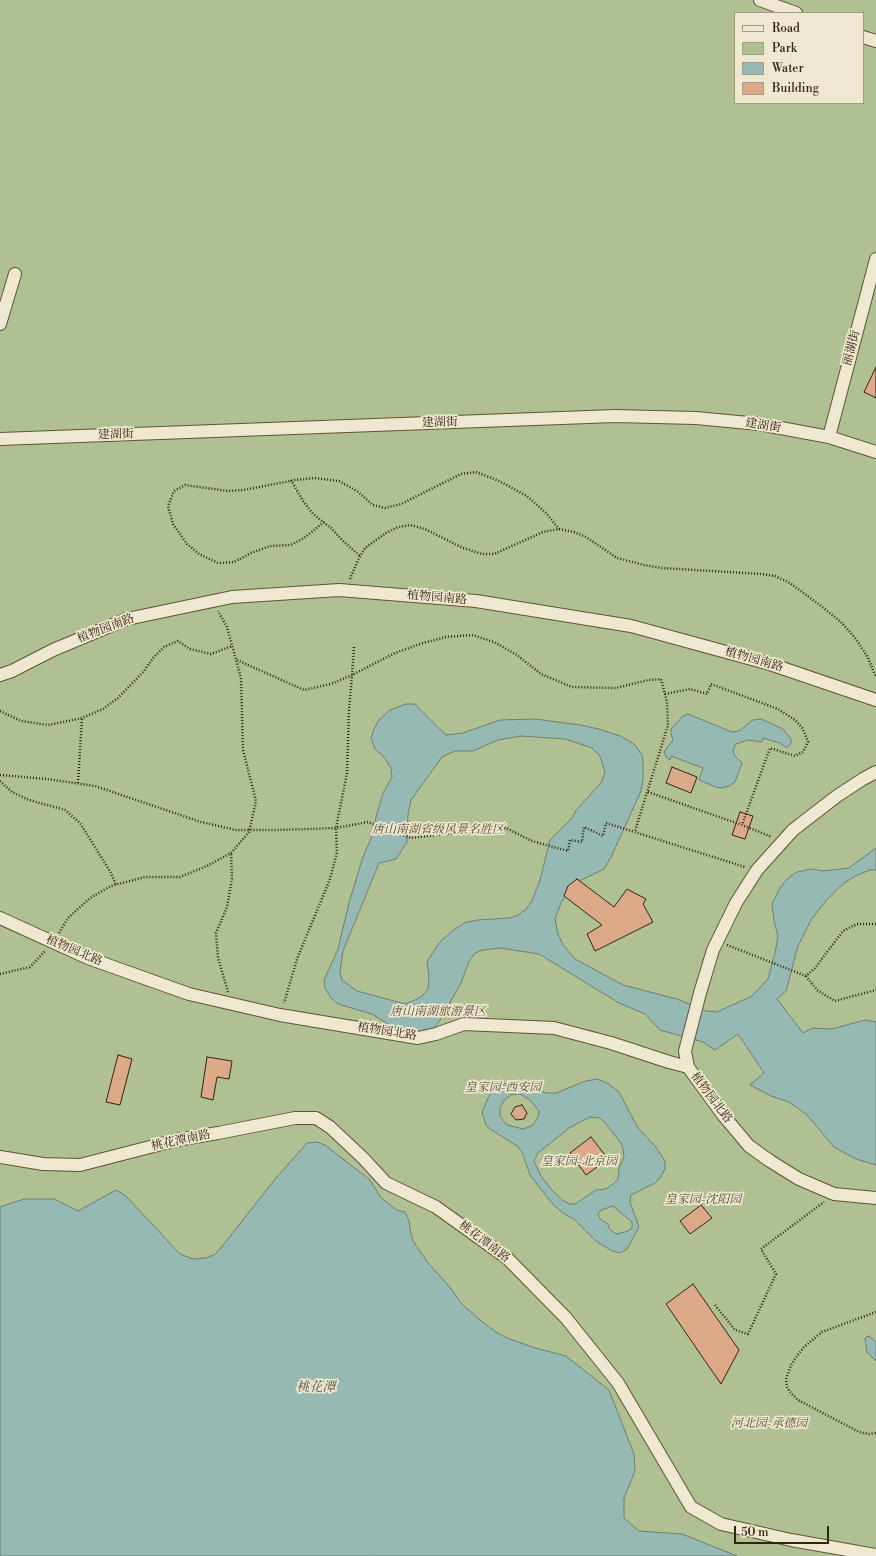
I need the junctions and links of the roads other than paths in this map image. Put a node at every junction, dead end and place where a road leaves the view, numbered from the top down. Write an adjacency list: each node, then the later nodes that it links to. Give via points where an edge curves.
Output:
1 (760, 0): 2 (street)
2 (793, 12)
3 (864, 37): 4 (street)
4 (876, 41)
5 (876, 259): 8 (street, 丽湖街)
6 (15, 274): 7 (street)
7 (0, 324)
8 (829, 437): 9 (street, 建湖街, via 752,423 696,418 615,416); 10 (street, 建湖街)
9 (0, 439)
10 (876, 452)
11 (0, 675): 12 (street, 植物园南路, via 127,619 232,597 345,590 476,601 631,626 770,664)
12 (876, 700)
13 (876, 772): 15 (street, via 837,796 793,830 757,870 736,903 717,941 685,1051)
14 (0, 918): 15 (street, 植物园北路, via 88,958 189,994 280,1015 418,1038 464,1024 554,1028)
15 (688, 1067): 17 (street, 植物园北路, via 723,1116 749,1146 799,1179 834,1194)
16 (0, 1156): 18 (street, 桃花潭南路, via 43,1164 80,1165 177,1140 295,1118 316,1118 330,1127 357,1152 386,1183 436,1207 507,1258 566,1318 618,1383 691,1507 721,1524)
17 (876, 1198)
18 (876, 1555)

